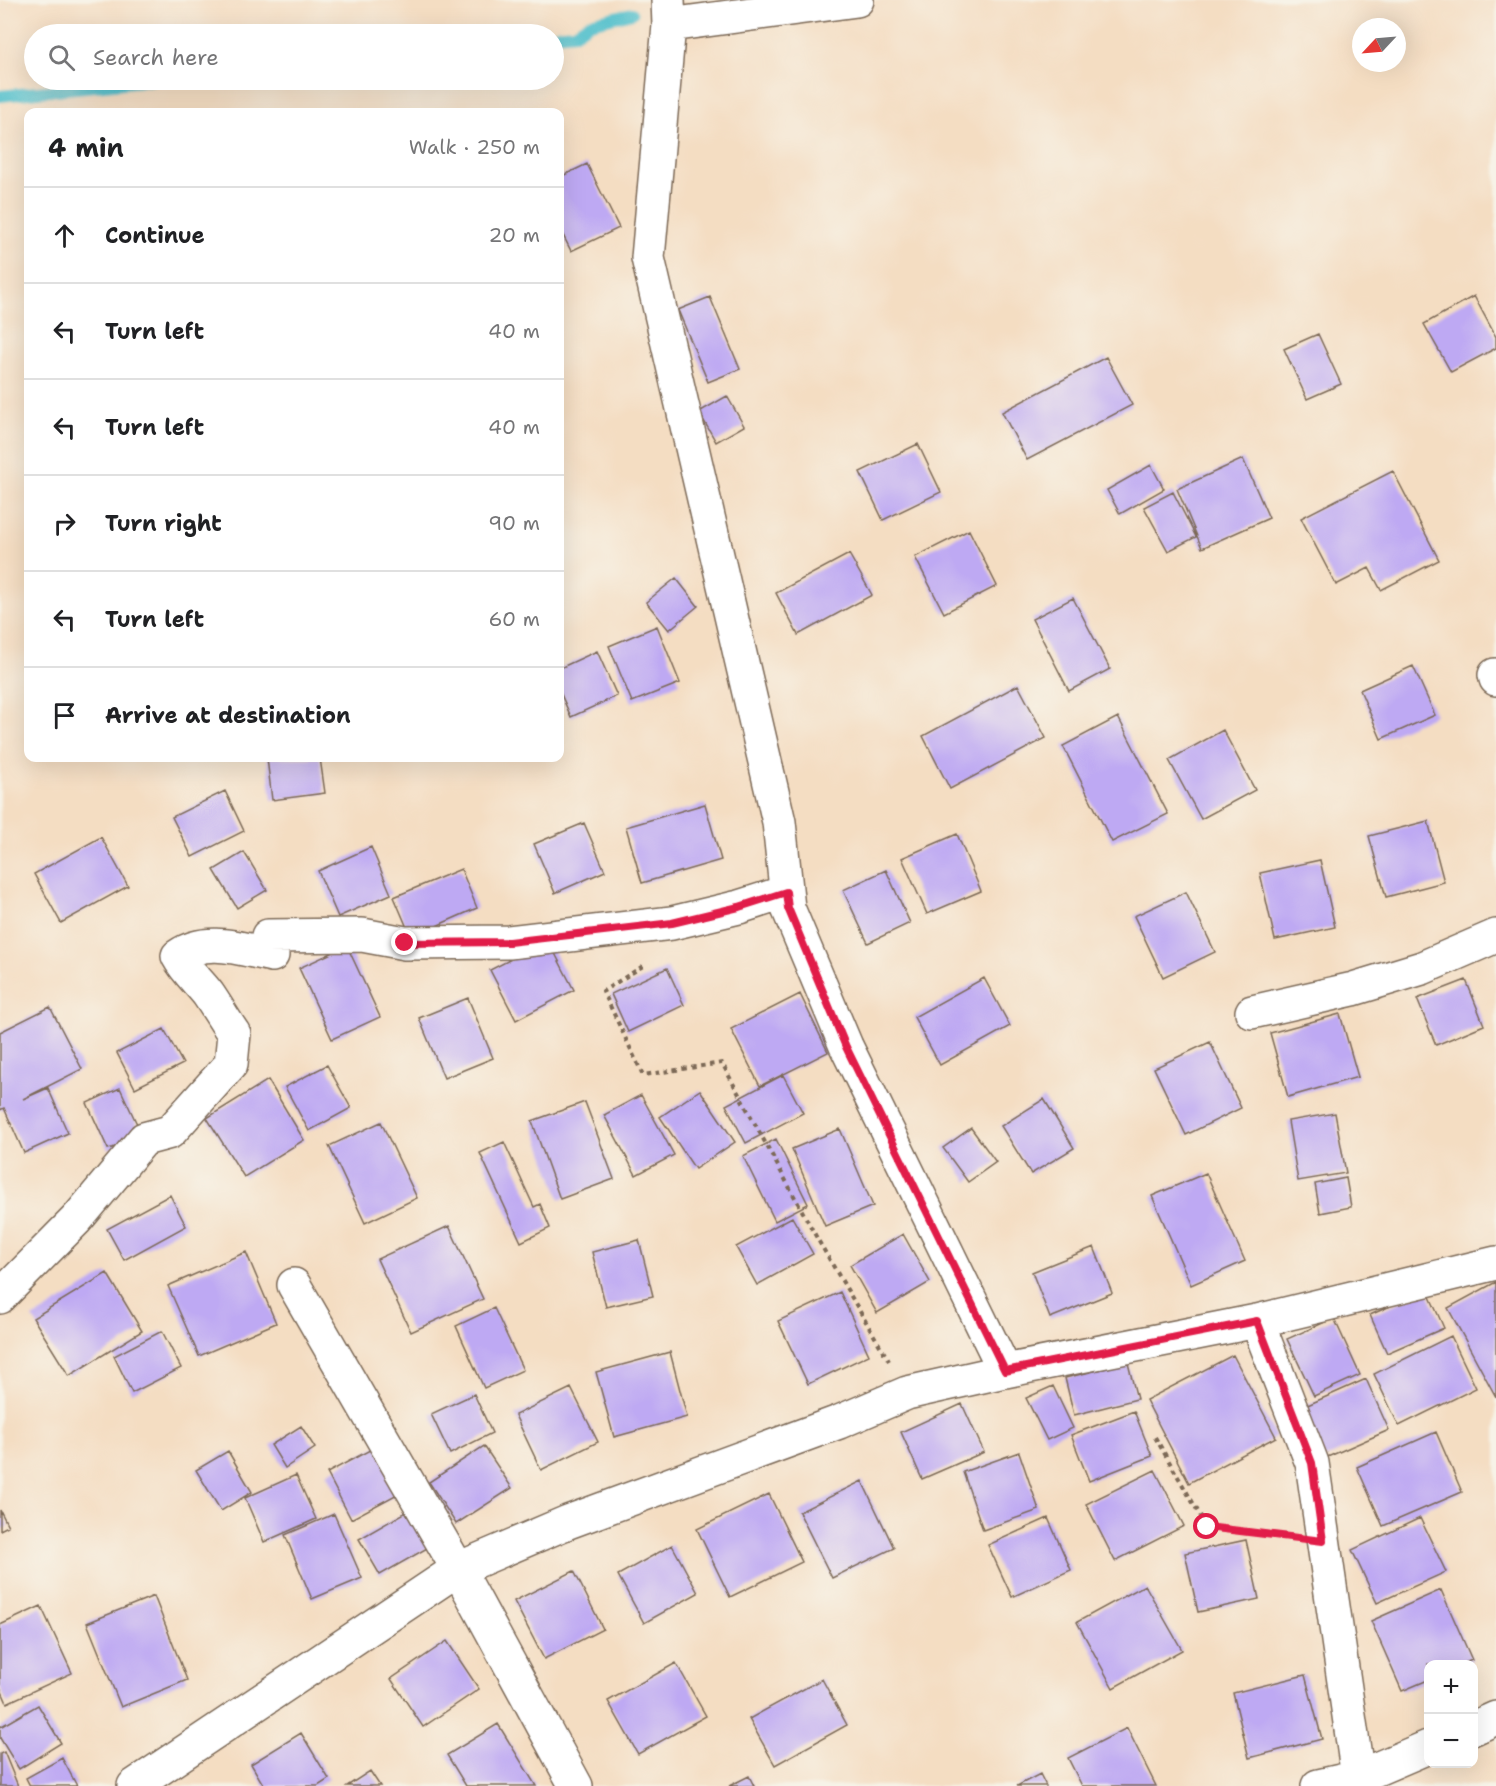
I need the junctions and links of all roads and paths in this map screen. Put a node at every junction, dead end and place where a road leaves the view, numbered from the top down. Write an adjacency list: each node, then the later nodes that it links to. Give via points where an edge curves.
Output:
1 (857, 0): 2 (street)
2 (668, 13): 3 (street, via 648,258 778,822)
3 (786, 892): 8 (street, via 672,923 558,938 405,943 362,934 268,936 272,955 217,945 189,948 178,956 234,1034 231,1064 170,1132 144,1139 77,1219); 11 (street, via 788,908 846,1047)
4 (1496, 936): 6 (street, via 1422,968 1353,989)
5 (652, 960): 12 (path, via 603,991 643,1075 722,1062 818,1240)
6 (1252, 1012)
7 (1496, 1263): 10 (street)
8 (7, 1277)
9 (294, 1285): 15 (street)
10 (1257, 1321): 11 (street); 14 (street, via 1312,1463)
11 (1005, 1371): 12 (street)
12 (908, 1393): 15 (street, via 568,1522)
13 (1155, 1437): 14 (path, via 1207,1527)
14 (1323, 1541): 19 (street)
15 (458, 1569): 20 (street); 21 (street)
16 (1496, 1718): 17 (street)
17 (1478, 1726)
18 (1424, 1749): 19 (street)
19 (1358, 1777): 22 (street)
20 (134, 1786)
21 (576, 1786)
22 (1318, 1786)

